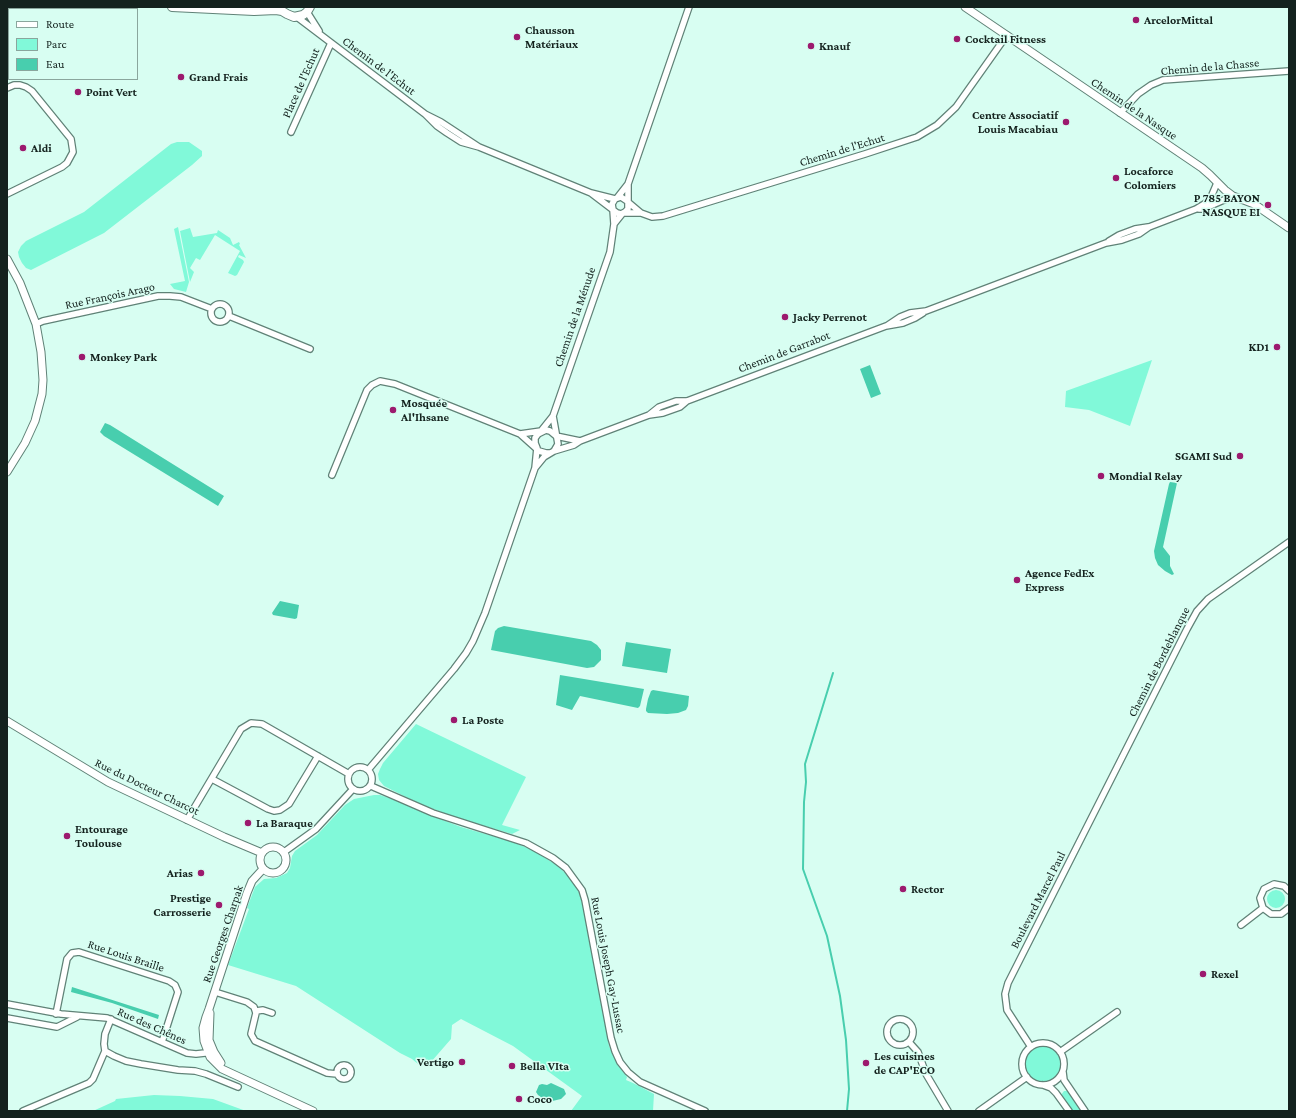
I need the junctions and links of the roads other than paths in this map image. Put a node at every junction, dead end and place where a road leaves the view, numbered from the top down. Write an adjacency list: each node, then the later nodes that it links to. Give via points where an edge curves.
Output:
1 (172, 7): 6 (main road)
2 (253, 7): 6 (main road)
3 (688, 7): 17 (street)
4 (965, 7): 10 (street, Chemin de la Nasque)
5 (281, 9): 6 (main road); 8 (main road, via 291,16)
6 (243, 10)
7 (308, 10): 8 (main road); 9 (street, Chemin de l'Echut)
8 (297, 16): 9 (street, Chemin de l'Echut)
9 (321, 34): 11 (street, Chemin de l'Echut)
10 (1007, 35): 14 (street, Chemin de la Nasque); 26 (street, Chemin de l'Echut, via 956,107 937,125 917,137 663,216 652,217)
11 (331, 43): 15 (street, Place de l'Echut); 18 (street, Chemin de l'Echut, via 454,138)
12 (1289, 72): 14 (street, Chemin de la Chasse, via 1163,80 1138,94)
13 (7, 88): 19 (street, via 20,85 32,91 71,139 73,152 62,167)
14 (1120, 113): 16 (street, Chemin de la Nasque, via 1202,168)
15 (291, 132)
16 (1217, 183): 20 (street, Chemin de la Nasque); 23 (street, Chemin de Garrabot, via 1211,197)
17 (628, 184): 21 (street); 22 (street)
18 (591, 193): 21 (street, Chemin de l'Echut); 24 (street, Chemin de l'Echut)
19 (7, 194)
20 (1234, 196): 23 (street, Chemin de Garrabot, via 1203,209); 28 (street, Chemin de la Nasque, via 1254,204)
21 (616, 198): 22 (street, via 624,198); 24 (street, via 612,204)
22 (627, 202): 25 (street, via 628,209); 26 (street)
23 (1196, 209): 39 (street, Chemin de Garrabot, via 1149,227 1139,234 1106,243 926,311 910,313 888,325 687,401 680,407 649,415)
24 (613, 210): 25 (street); 27 (street, Chemin de la Ménude)
25 (623, 213): 26 (street, Chemin de l'Echut); 27 (street)
26 (641, 213)
27 (614, 224): 35 (street, Chemin de la Ménude, via 610,252)
28 (1289, 228)
29 (7, 259): 30 (street)
30 (10, 266): 33 (street, via 20,283)
31 (212, 309): 32 (street, via 216,305 224,304); 32 (street, via 211,315 217,322 225,321); 33 (street, Rue François Arago, via 181,298 158,296)
32 (229, 316): 34 (street)
33 (36, 324): 43 (street, via 43,368 40,405 36,421)
34 (310, 349)
35 (553, 416): 36 (street, Chemin de la Ménude); 38 (street, Chemin de la Ménude)
36 (541, 431): 37 (street); 38 (street, via 550,431); 40 (street, via 535,438)
37 (520, 434): 40 (street); 44 (street, via 396,384 380,381 367,390)
38 (556, 436): 39 (street); 41 (street, via 558,444)
39 (580, 441): 41 (street, Chemin de Garrabot)
40 (537, 448): 41 (street, via 542,452); 42 (street)
41 (552, 452): 42 (street)
42 (535, 468): 49 (street, via 490,599 470,646 454,669)
43 (7, 472)
44 (332, 475)
45 (1289, 542): 48 (street, Chemin de Bordeblanque, via 1213,595 1200,607)
46 (7, 720): 54 (street, Rue du Docteur Charcot, via 102,779)
47 (318, 756): 50 (street); 51 (street, via 289,804 280,810 268,809); 51 (street, via 262,724 251,723 241,729)
48 (1120, 762): 75 (street, Boulevard Marcel Paul, via 1004,994 1007,1010)
49 (368, 770): 50 (street, via 358,768); 52 (street, via 373,779)
50 (350, 774): 53 (street, via 349,784)
51 (212, 779): 54 (street)
52 (371, 786): 53 (street, via 361,792); 86 (street, Rue Louis Joseph Gay-Lussac, via 433,813 526,843 566,868 582,890 585,900 611,1038 620,1062 640,1082)
53 (353, 789): 55 (street, via 316,829)
54 (187, 820): 56 (street, Rue du Docteur Charcot)
55 (284, 852): 56 (street, via 273,847); 57 (street, via 284,869 274,874)
56 (262, 853): 57 (street, via 260,864)
57 (263, 869): 62 (street, Rue Georges Charpak, via 252,881 247,892)
58 (1289, 891): 59 (street, via 1279,884 1269,885 1260,898)
59 (1264, 908): 60 (street, via 1276,915); 61 (street)
60 (1289, 908)
61 (1241, 924)
62 (215, 992): 64 (street, Rue Georges Charpak); 65 (street, via 250,1004)
63 (7, 1004): 68 (street, Rue des Chênes)
64 (209, 1009): 77 (street, Rue Georges Charpak); 77 (street, Rue Georges Charpak, via 203,1033)
65 (256, 1011): 67 (street); 80 (street, via 251,1031 255,1041)
66 (1117, 1012): 78 (street)
67 (272, 1013)
68 (58, 1014): 69 (street, Rue des Chênes); 72 (street, via 63,1019); 73 (street, Rue Louis Braille, via 67,959 72,953 78,952 176,985 178,992)
69 (78, 1016): 71 (street, Rue des Chênes); 72 (street, Rue des Chênes)
70 (7, 1018): 72 (street, via 55,1027)
71 (111, 1019): 73 (street, Rue des Chênes); 76 (street, via 104,1038)
72 (62, 1025)
73 (162, 1042): 77 (street, Rue des Chênes, via 188,1053)
74 (910, 1042): 74 (street, via 913,1034 911,1025 904,1020 891,1023 888,1027 888,1036 893,1043 901,1045); 87 (street, via 918,1052 922,1067)
75 (1032, 1047): 78 (street, via 1037,1044 1050,1044); 81 (street, via 1026,1051 1023,1058 1023,1071)
76 (105, 1051): 83 (street, via 130,1062 206,1074); 84 (street, via 89,1084)
77 (211, 1052): 85 (street, via 218,1066)
78 (1060, 1052): 79 (street, via 1063,1058)
79 (1063, 1071): 82 (street, via 1055,1081); 90 (street, via 1064,1080)
80 (337, 1074)
81 (1027, 1077): 82 (street); 88 (street)
82 (1043, 1085): 89 (street, via 1051,1088)
83 (238, 1087)
84 (23, 1111)
85 (313, 1111)
86 (705, 1111)
87 (948, 1111)
88 (979, 1111)
89 (1069, 1111)
90 (1085, 1111)

